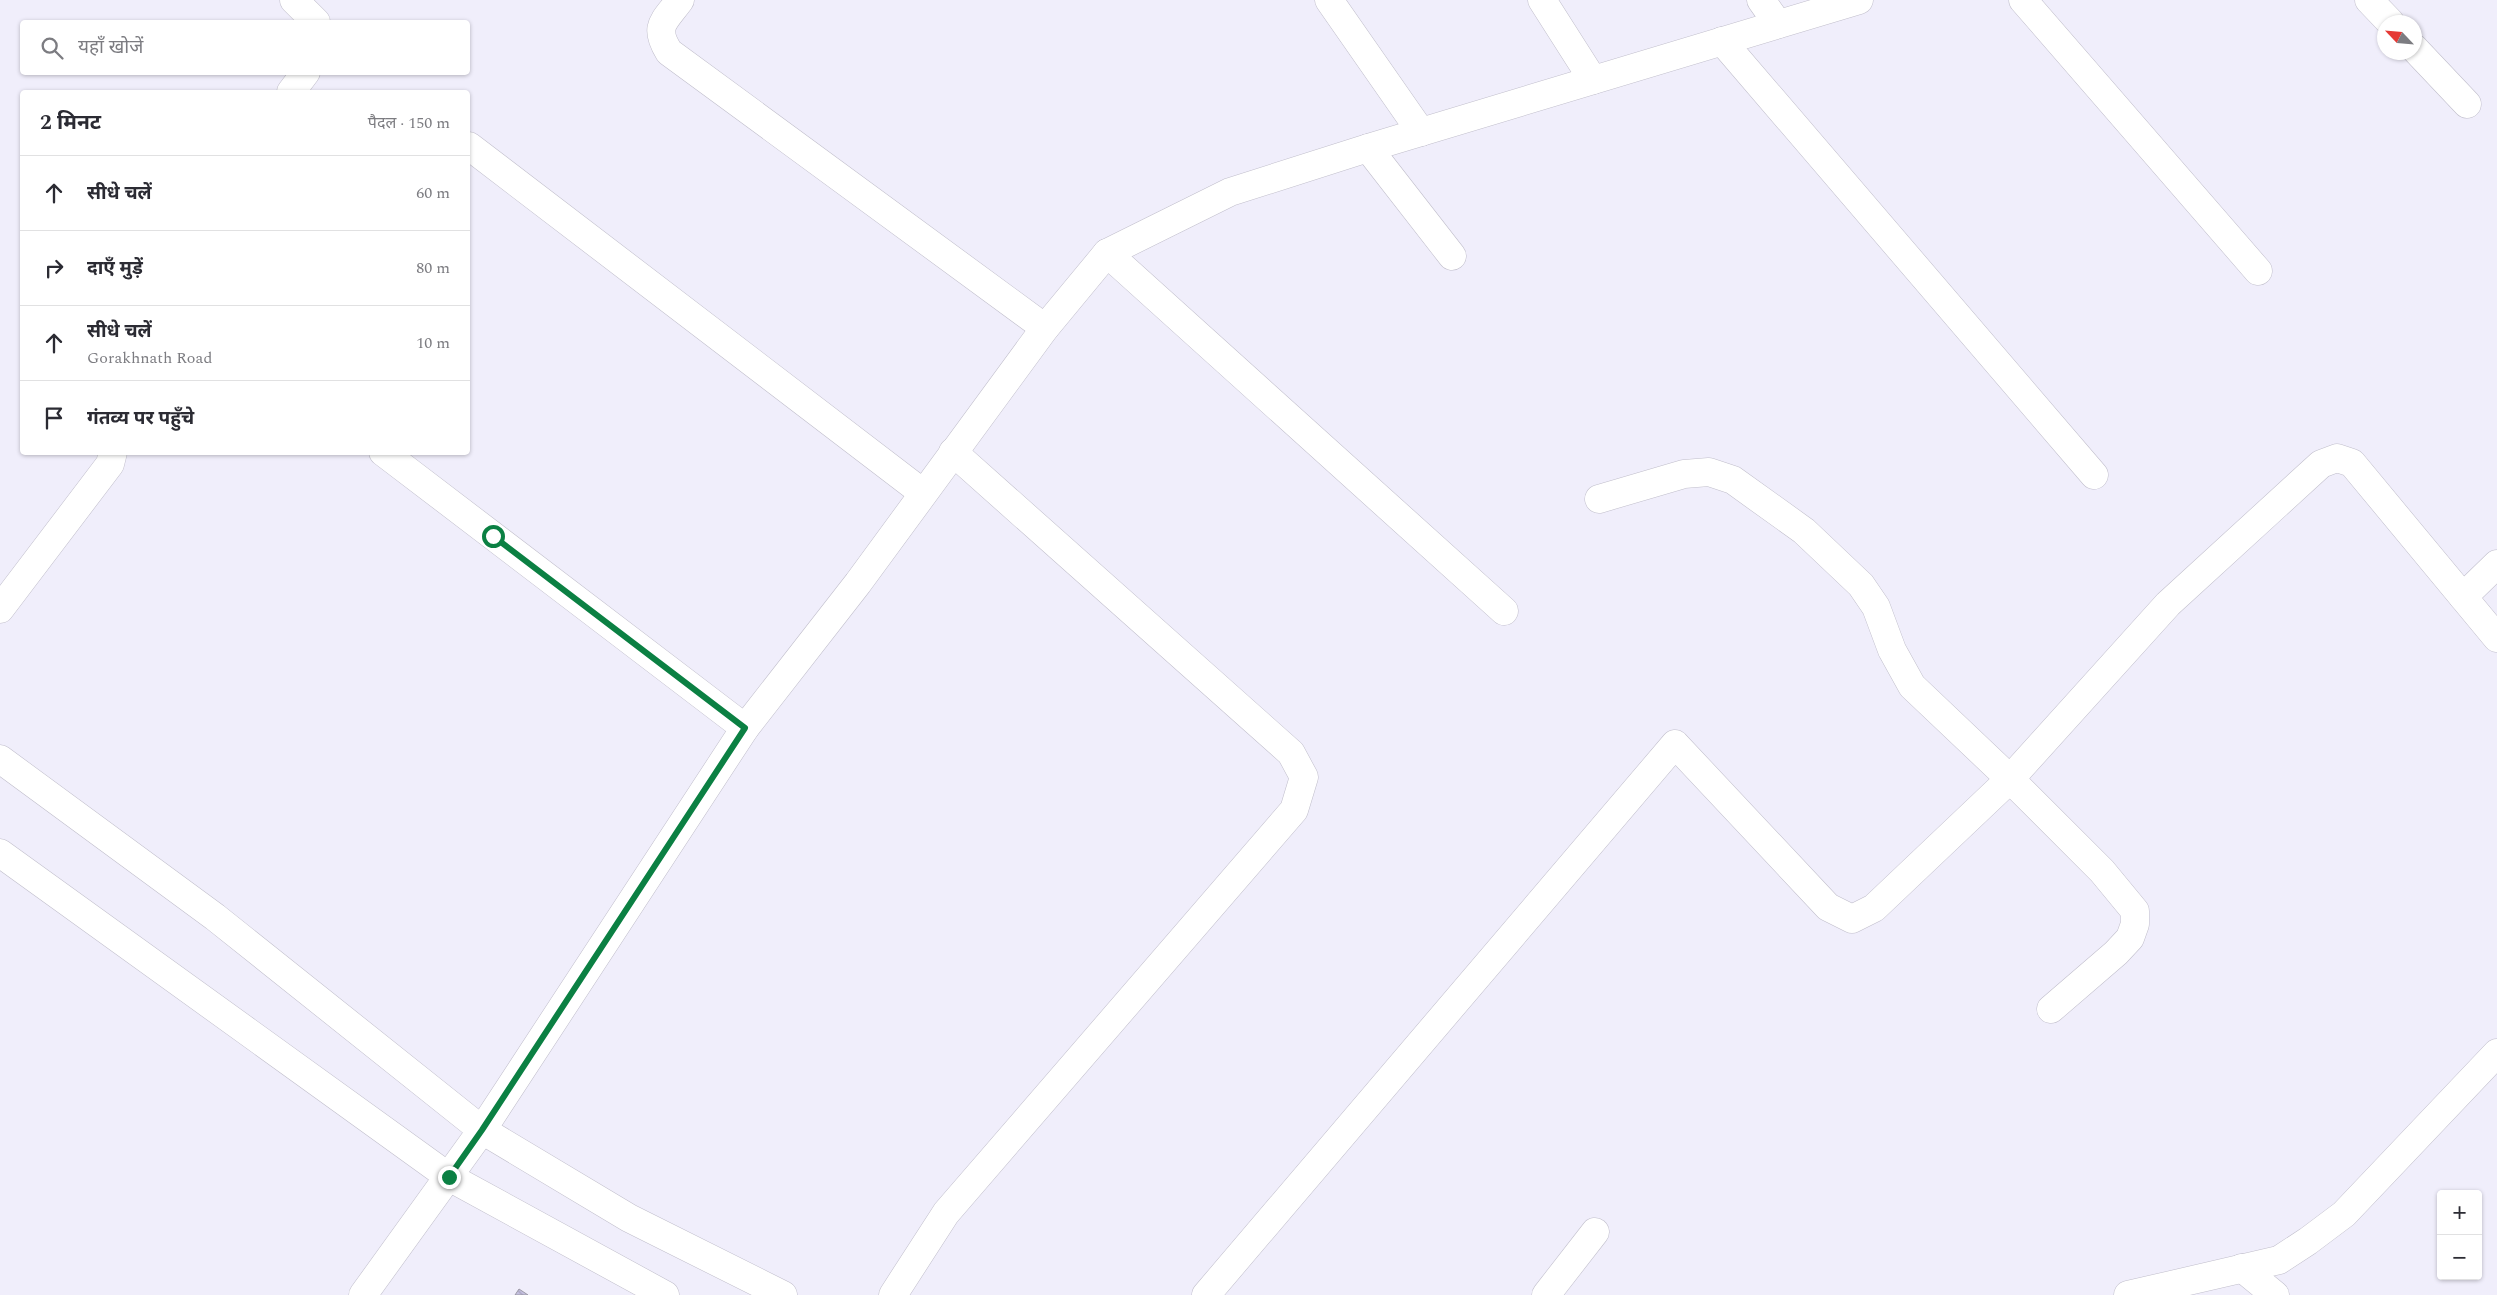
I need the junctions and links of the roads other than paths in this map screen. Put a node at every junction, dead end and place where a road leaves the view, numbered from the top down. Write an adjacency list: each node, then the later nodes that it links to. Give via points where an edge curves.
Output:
1 (294, 0): 10 (street)
2 (680, 0): 24 (street, via 662,24 660,38 669,52)
3 (1329, 0): 18 (street)
4 (1542, 0): 15 (street)
5 (1761, 0): 11 (street)
6 (1859, 0): 11 (street)
7 (2023, 0): 23 (street)
8 (2369, 0): 9 (street)
9 (2383, 15)
10 (314, 20)
11 (1778, 24): 12 (street)
12 (1722, 41): 15 (street); 28 (street)
13 (2422, 57): 17 (street)
14 (304, 75): 16 (street)
15 (1593, 80): 18 (street)
16 (292, 90)
17 (2466, 104)
18 (1421, 132): 20 (street)
19 (470, 147): 29 (street)
20 (1368, 148): 21 (street, via 1230,192); 22 (street)
21 (1107, 253): 24 (street); 34 (street)
22 (1452, 256)
23 (2258, 271)
24 (1045, 328): 25 (street)
25 (953, 452): 29 (street); 49 (street, via 1290,754 1304,777 1294,810 946,1213)
26 (112, 455): 33 (street, via 110,464)
27 (387, 455): 36 (street)
28 (2094, 475)
29 (923, 493): 36 (street)
30 (1599, 499): 38 (street, via 1684,474 1709,472 1733,480 1804,531 1862,586 1876,607 1892,650 1912,686)
31 (2497, 564): 32 (street)
32 (2463, 597): 35 (street); 38 (street, via 2352,463 2337,458 2321,464 2168,604)
33 (0, 609)
34 (1504, 611)
35 (2497, 638)
36 (745, 728): 42 (street)
37 (0, 759): 42 (street, via 215,916)
38 (2010, 779): 40 (street, via 2102,871 2135,911 2130,938); 50 (street, via 1874,908 1852,919 1828,907 1675,744)
39 (0, 854): 43 (street)
40 (2051, 1009)
41 (2497, 1053): 45 (street, via 2344,1214 2279,1260)
42 (482, 1130): 43 (street); 48 (street, via 630,1218)
43 (449, 1177): 46 (street); 47 (street)
44 (1596, 1232): 51 (street)
45 (2242, 1268): 52 (street); 53 (street)
46 (363, 1295)
47 (665, 1295)
48 (783, 1295)
49 (893, 1295)
50 (1206, 1295)
51 (1546, 1295)
52 (2128, 1295)
53 (2275, 1295)

